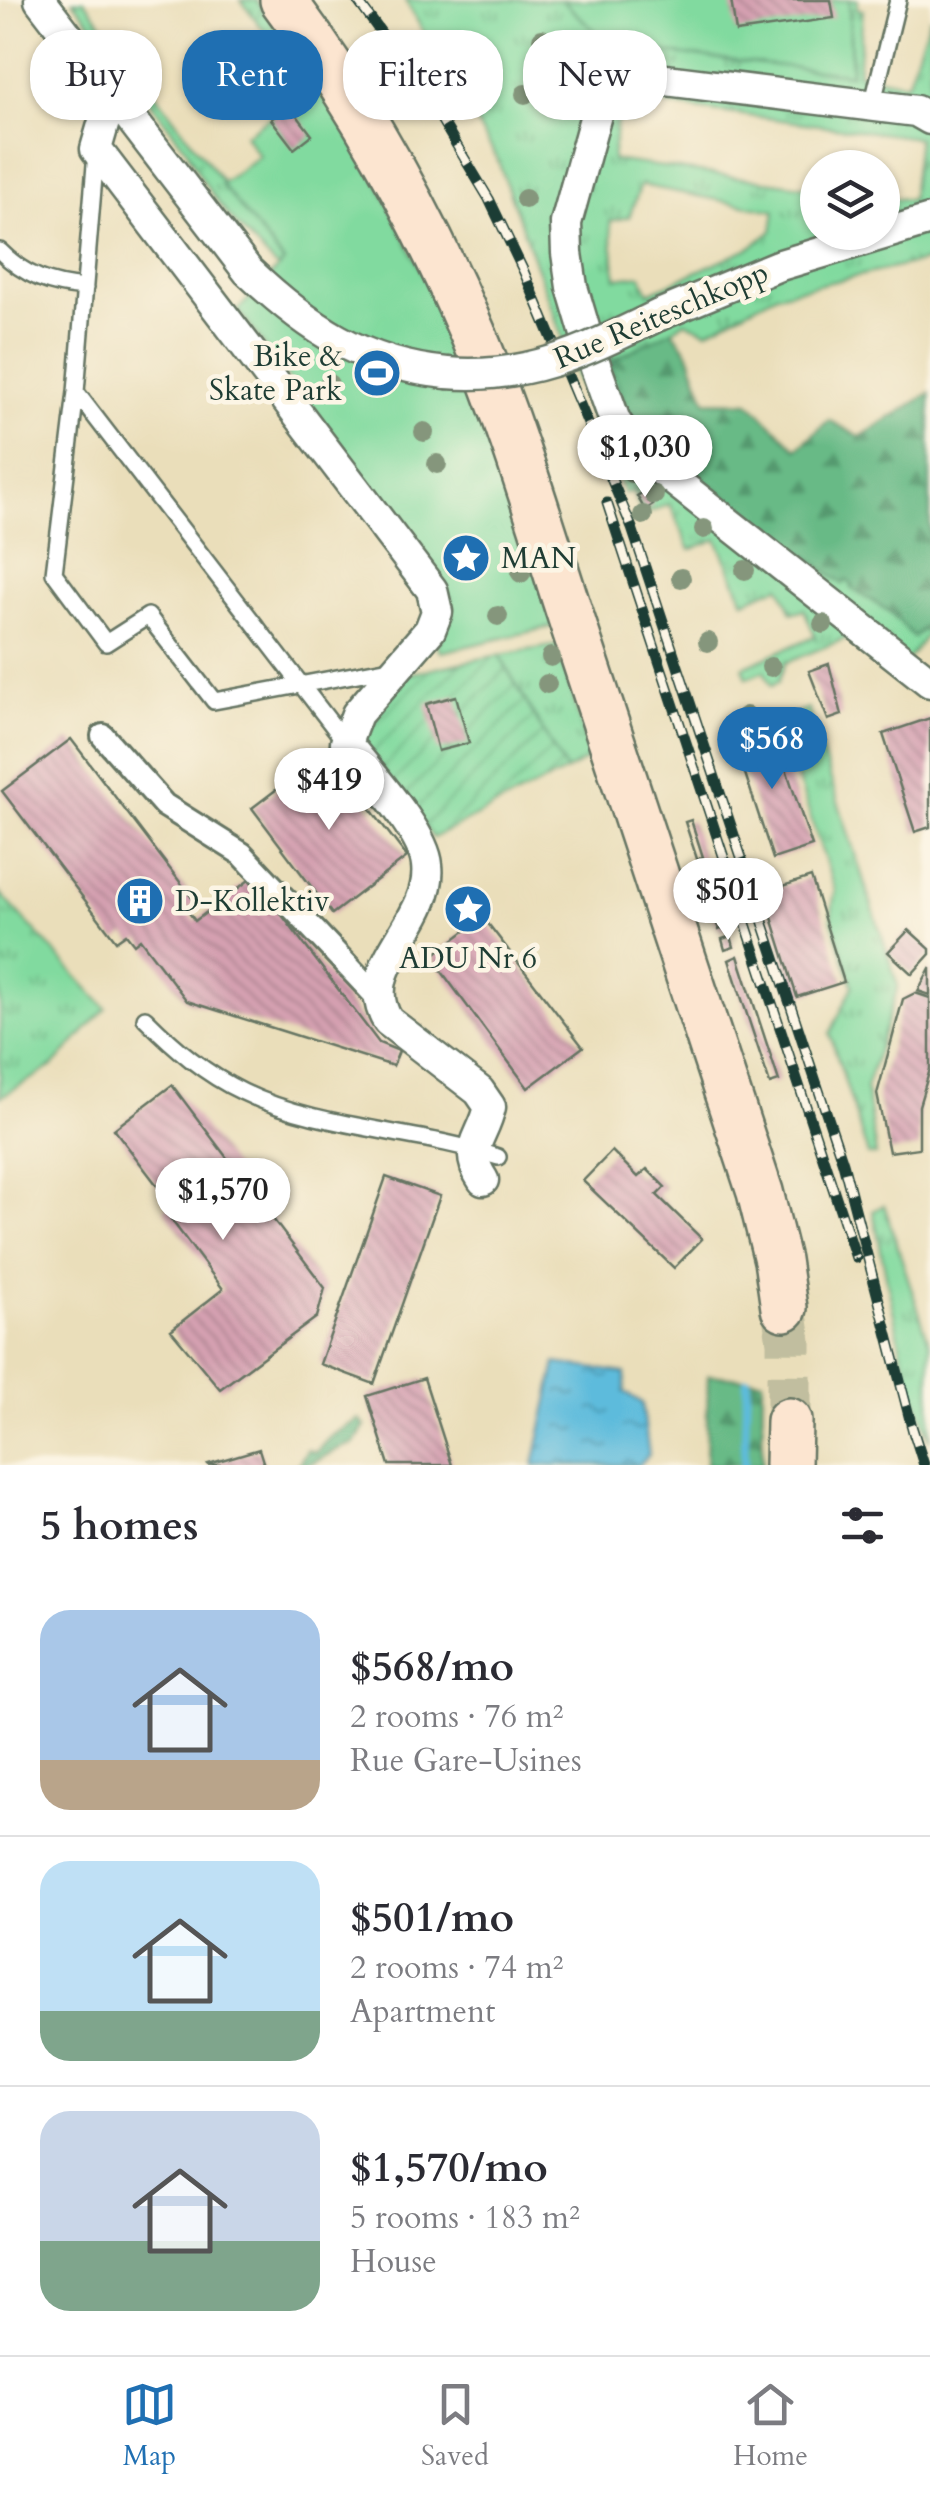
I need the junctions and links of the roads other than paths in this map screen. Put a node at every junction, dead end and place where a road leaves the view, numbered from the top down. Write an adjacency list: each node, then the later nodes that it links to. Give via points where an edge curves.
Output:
1 (40, 0): 4 (street)
2 (283, 0): 22 (main road, via 425,230 479,351 760,1192)
3 (898, 0): 5 (lane)
4 (63, 30)
5 (872, 106): 6 (street); 15 (street, via 650,78 618,85 605,96 593,125 566,223 567,253 596,368 614,421 633,448)
6 (930, 119)
7 (104, 120): 9 (street)
8 (131, 120): 10 (street, Rue Reiteschkopp, bridge, via 214,228 287,308 328,337 422,371 522,371 574,356 741,278)
9 (96, 149): 12 (lane); 14 (street, via 432,590 437,612 430,630)
10 (930, 220)
11 (0, 251): 12 (lane, via 34,278)
12 (85, 288): 13 (lane)
13 (76, 392): 16 (lane); 16 (lane, via 54,573 106,643 148,616 214,701)
14 (398, 667): 16 (lane); 18 (street, via 357,714)
15 (930, 682)
16 (302, 686): 18 (lane)
17 (103, 736): 19 (street, via 164,805 242,854)
18 (346, 743): 19 (street, via 420,840 428,862 421,908 383,972)
19 (378, 998): 21 (street, via 388,1021 478,1091 490,1108)
20 (145, 1018): 21 (lane, via 186,1056 245,1093)
21 (485, 1162)
22 (784, 1308)

